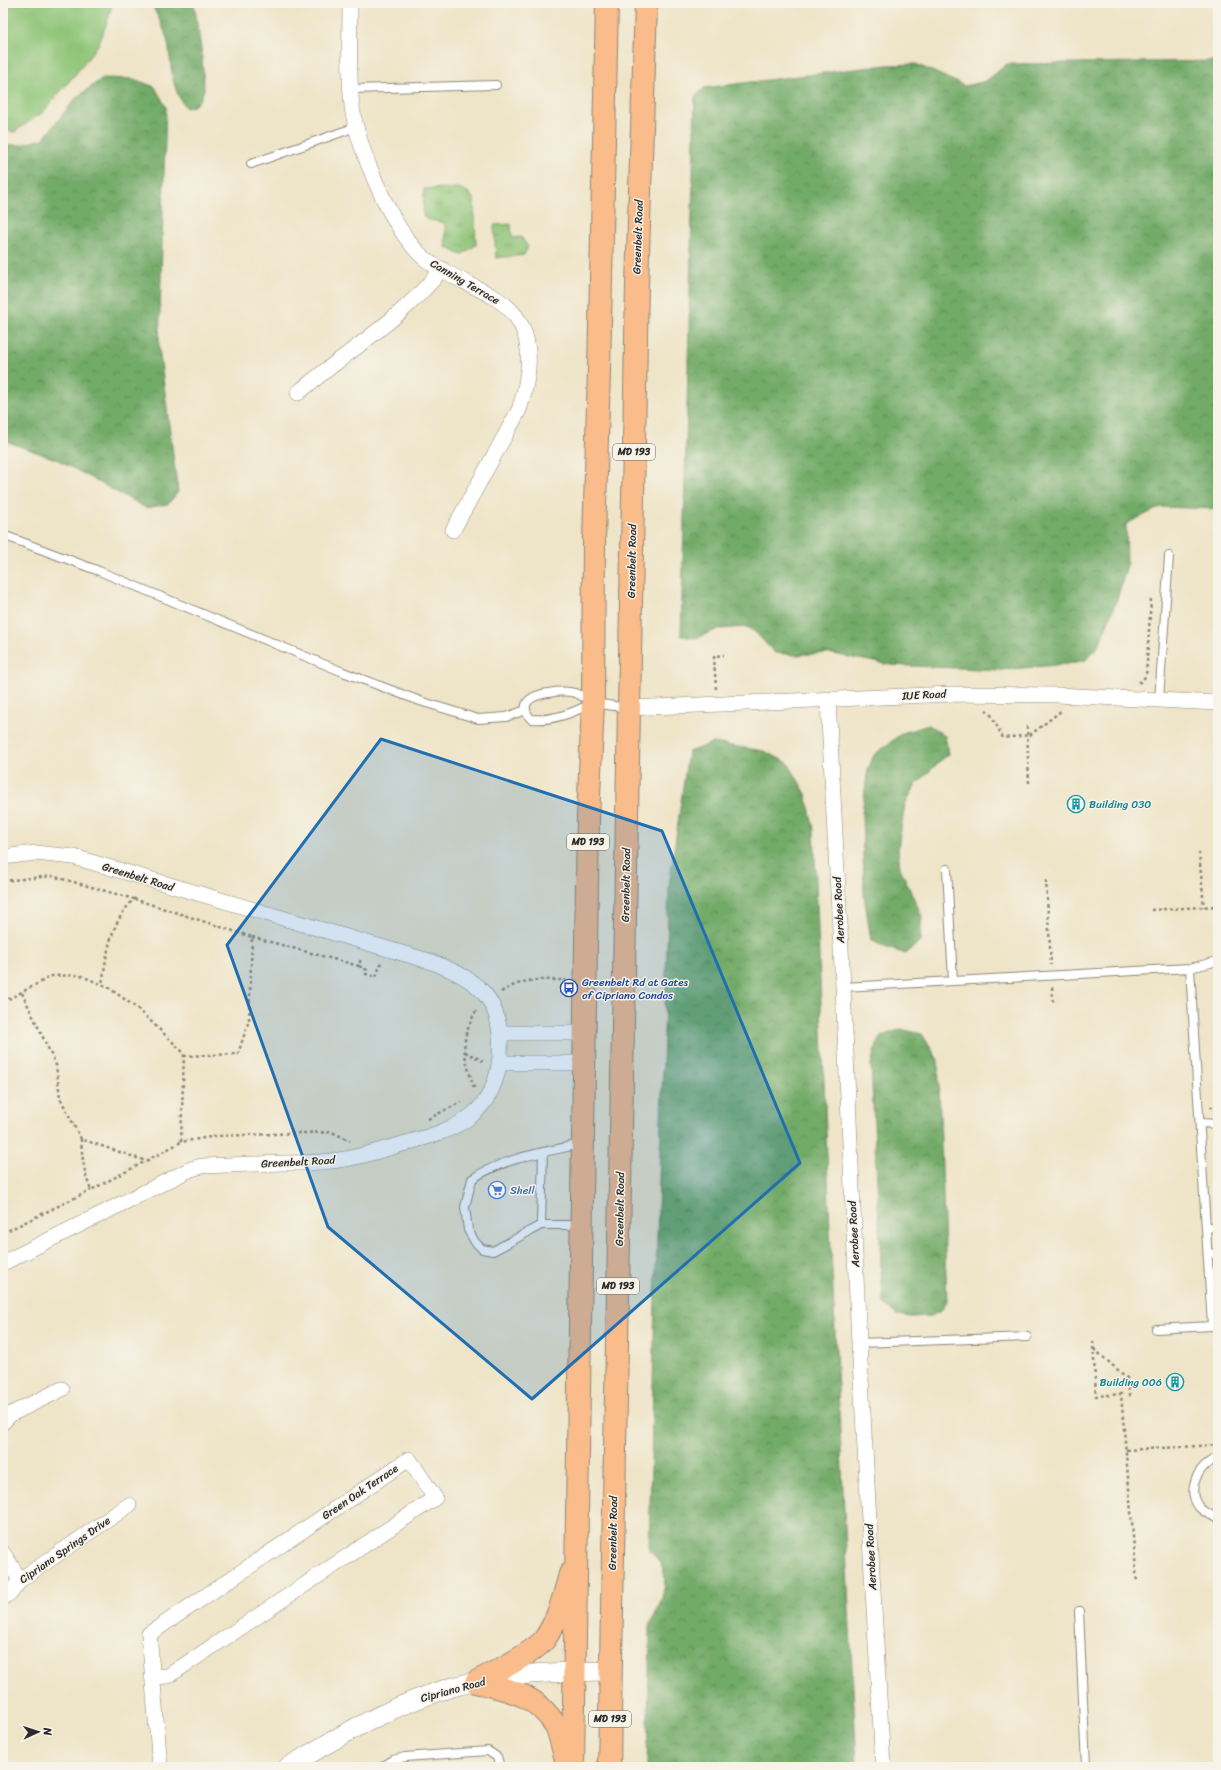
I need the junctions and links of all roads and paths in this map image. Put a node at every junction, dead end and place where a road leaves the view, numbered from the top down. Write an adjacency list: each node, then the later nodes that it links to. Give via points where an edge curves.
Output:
1 (350, 3): 5 (street, Canning Terrace)
2 (607, 3): 18 (main road, MD 193, via 594,539)
3 (646, 3): 21 (main road, Greenbelt Road / MD 193, via 637,285)
4 (496, 85): 5 (lane)
5 (351, 88): 6 (street, Canning Terrace)
6 (356, 127): 7 (lane); 8 (street, Canning Terrace, via 360,143 383,197 397,223 414,248 427,261)
7 (251, 164)
8 (442, 269): 9 (street, via 404,310); 10 (street, Canning Terrace, via 498,299 511,311 523,328 529,347 526,390 519,410)
9 (298, 393)
10 (453, 530)
11 (3, 535): 23 (lane, via 99,571 343,672 420,701 478,719 506,717)
12 (1169, 556): 17 (lane)
13 (1151, 599): 15 (path, via 1146,676)
14 (724, 655): 20 (path, via 714,656)
15 (1134, 686)
16 (828, 700): 17 (street, IUE Road, via 951,694 1057,695); 20 (street, IUE Road); 48 (street, Aerobee Road)
17 (1159, 700): 19 (street, IUE Road)
18 (593, 702): 21 (lane); 23 (lane, via 574,712 541,718 531,719); 23 (lane, via 576,693 554,692 531,699); 54 (main road, MD 193, via 588,820)
19 (1218, 703)
20 (718, 705): 21 (street, IUE Road)
21 (629, 708): 102 (main road, Greenbelt Road / MD 193)
22 (979, 709): 26 (path, via 990,713 1003,738)
23 (526, 710)
24 (1062, 711): 26 (path)
25 (1027, 726): 26 (path)
26 (1027, 735): 27 (path)
27 (1029, 784)
28 (1199, 852): 35 (path)
29 (3, 857): 51 (street, Greenbelt Road, via 35,853 74,857 429,961 456,971 471,980 482,990)
30 (947, 868): 45 (lane)
31 (1046, 880): 41 (path)
32 (3, 881): 33 (path, via 52,876)
33 (134, 899): 37 (path); 47 (path, via 123,910 110,938)
34 (1218, 906): 35 (path)
35 (1204, 907): 36 (path)
36 (1151, 910)
37 (252, 937): 42 (path); 56 (path, via 249,1020 238,1054)
38 (368, 956): 42 (path, via 361,954)
39 (382, 960): 42 (path, via 376,977 366,974 367,970)
40 (1218, 961): 43 (lane)
41 (1051, 965)
42 (359, 966)
43 (1190, 968): 45 (lane); 64 (lane)
44 (566, 980): 51 (path, via 524,981)
45 (953, 981): 48 (lane)
46 (1052, 982): 52 (path)
47 (102, 984): 49 (path, via 78,975 52,976); 56 (path, via 138,1009)
48 (843, 987): 85 (street, Aerobee Road)
49 (22, 993): 50 (path); 66 (path, via 56,1065 60,1098)
50 (3, 1002)
51 (483, 1003): 53 (street, Greenbelt Road, via 497,1018); 55 (path, via 468,1026 464,1041)
52 (1053, 1004)
53 (500, 1033): 54 (street); 57 (street, Greenbelt Road)
54 (585, 1033): 58 (main road, MD 193)
55 (465, 1052): 57 (path); 59 (path, via 475,1091)
56 (184, 1056): 68 (path)
57 (494, 1063): 58 (street); 80 (street, Greenbelt Road, via 496,1080 489,1094 471,1116 446,1129 417,1140 340,1160 192,1168)
58 (584, 1063): 69 (main road, MD 193)
59 (478, 1085)
60 (464, 1101): 63 (path)
61 (1208, 1107): 62 (path)
62 (1218, 1107)
63 (425, 1120)
64 (1200, 1124): 65 (lane); 76 (lane)
65 (1218, 1124)
66 (81, 1139): 71 (path); 72 (path, via 87,1182)
67 (358, 1140): 68 (path, via 350,1142 332,1132 324,1132 216,1136)
68 (181, 1142): 71 (path)
69 (584, 1144): 70 (lane); 73 (main road, MD 193)
70 (543, 1152): 74 (lane); 74 (lane, via 497,1167 472,1179 465,1207 468,1230 482,1249 493,1251)
71 (146, 1161): 72 (path)
72 (91, 1190): 77 (path)
73 (582, 1224): 74 (lane); 95 (main road, MD 193)
74 (541, 1225)
75 (1218, 1226): 76 (lane)
76 (1206, 1229): 79 (lane)
77 (3, 1233)
78 (1218, 1253): 79 (lane)
79 (1208, 1254): 81 (lane)
80 (3, 1263)
81 (1215, 1316): 82 (lane, via 1212,1326)
82 (1156, 1329)
83 (1027, 1337): 85 (lane)
84 (1093, 1341): 86 (path)
85 (859, 1343): 112 (street, Aerobee Road)
86 (1093, 1349): 88 (path, via 1127,1378 1129,1395); 91 (path, via 1096,1396 1121,1394)
87 (62, 1389): 89 (street, via 11,1414)
88 (1132, 1395)
89 (3, 1422)
90 (1218, 1445): 91 (path)
91 (1126, 1450): 98 (path)
92 (1218, 1458): 94 (lane, via 1211,1460 1197,1473 1194,1489 1198,1506 1204,1512)
93 (129, 1505): 97 (street, Cipriano Springs Drive)
94 (1218, 1518)
95 (578, 1546): 101 (main road, MD 193); 104 (main road, via 560,1610 543,1640 523,1656)
96 (3, 1553): 97 (street)
97 (20, 1580): 99 (street, Cipriano Springs Drive)
98 (1137, 1583)
99 (3, 1598)
100 (1079, 1611): 113 (lane)
101 (576, 1672): 102 (street, Cipriano Road); 104 (street, Cipriano Road, via 555,1672); 110 (main road, MD 193)
102 (610, 1672): 111 (main road, Greenbelt Road / MD 193)
103 (152, 1677): 103 (street, Green Oak Terrace, via 149,1634 409,1459 435,1498 168,1676); 105 (street, Green Oak Terrace)
104 (476, 1682): 106 (street, Cipriano Road, via 438,1691 378,1715); 109 (main road, via 515,1691 538,1705 556,1727)
105 (160, 1767)
106 (288, 1767)
107 (382, 1767): 108 (lane, via 393,1760 405,1757 488,1751 497,1757)
108 (500, 1767)
109 (568, 1767)
110 (573, 1767)
111 (609, 1767)
112 (883, 1767)
113 (1086, 1767)

